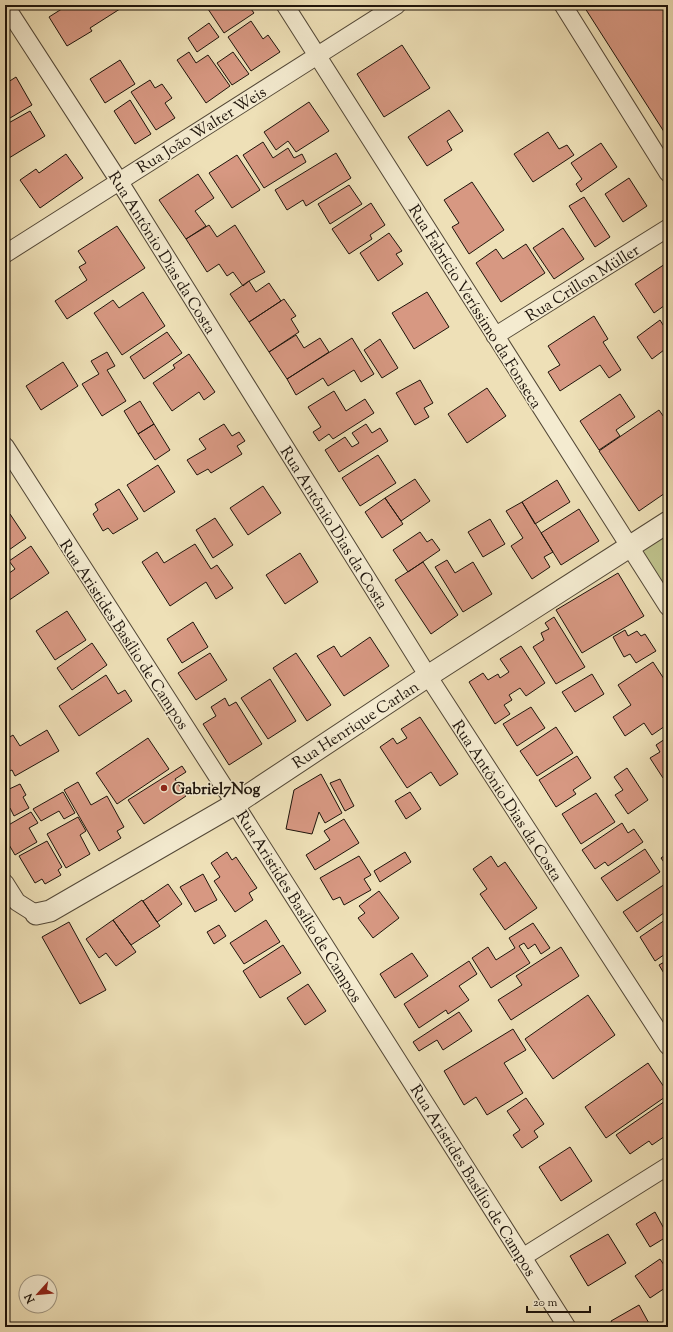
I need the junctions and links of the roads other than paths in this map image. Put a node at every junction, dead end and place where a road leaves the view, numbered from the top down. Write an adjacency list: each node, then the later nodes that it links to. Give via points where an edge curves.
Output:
1 (5, 5): 7 (street, Rua Antônio Dias da Costa)
2 (285, 5): 5 (street, Rua Fabrício Veríssimo da Fonseca)
3 (397, 5): 5 (street, Rua João Walter Weis)
4 (563, 5): 6 (street)
5 (317, 56): 7 (street, Rua João Walter Weis); 10 (street, Rua Fabrício Veríssimo da Fonseca)
6 (668, 173)
7 (119, 181): 9 (street, Rua João Walter Weis); 15 (street, Rua Antônio Dias da Costa)
8 (668, 228): 10 (street, Rua Crillon Müller)
9 (5, 254)
10 (495, 336): 13 (street, Rua Fabrício Veríssimo da Fonseca)
11 (5, 446): 16 (street, Rua Aristides Basílio de Campos)
12 (668, 522): 13 (street, Rua Henrique Carlan)
13 (629, 547): 14 (street, Rua Fabrício Veríssimo da Fonseca); 15 (street, Rua Henrique Carlan)
14 (668, 607)
15 (428, 676): 16 (street, Rua Henrique Carlan); 19 (street, Rua Antônio Dias da Costa)
16 (234, 804): 18 (street, Rua Henrique Carlan, via 50,911); 21 (street, Rua Aristides Basílio de Campos)
17 (5, 883): 18 (street, via 17,902)
18 (36, 914)
19 (668, 1046)
20 (668, 1166): 21 (street)
21 (523, 1257): 22 (street, Rua Aristides Basílio de Campos)
22 (568, 1327)

